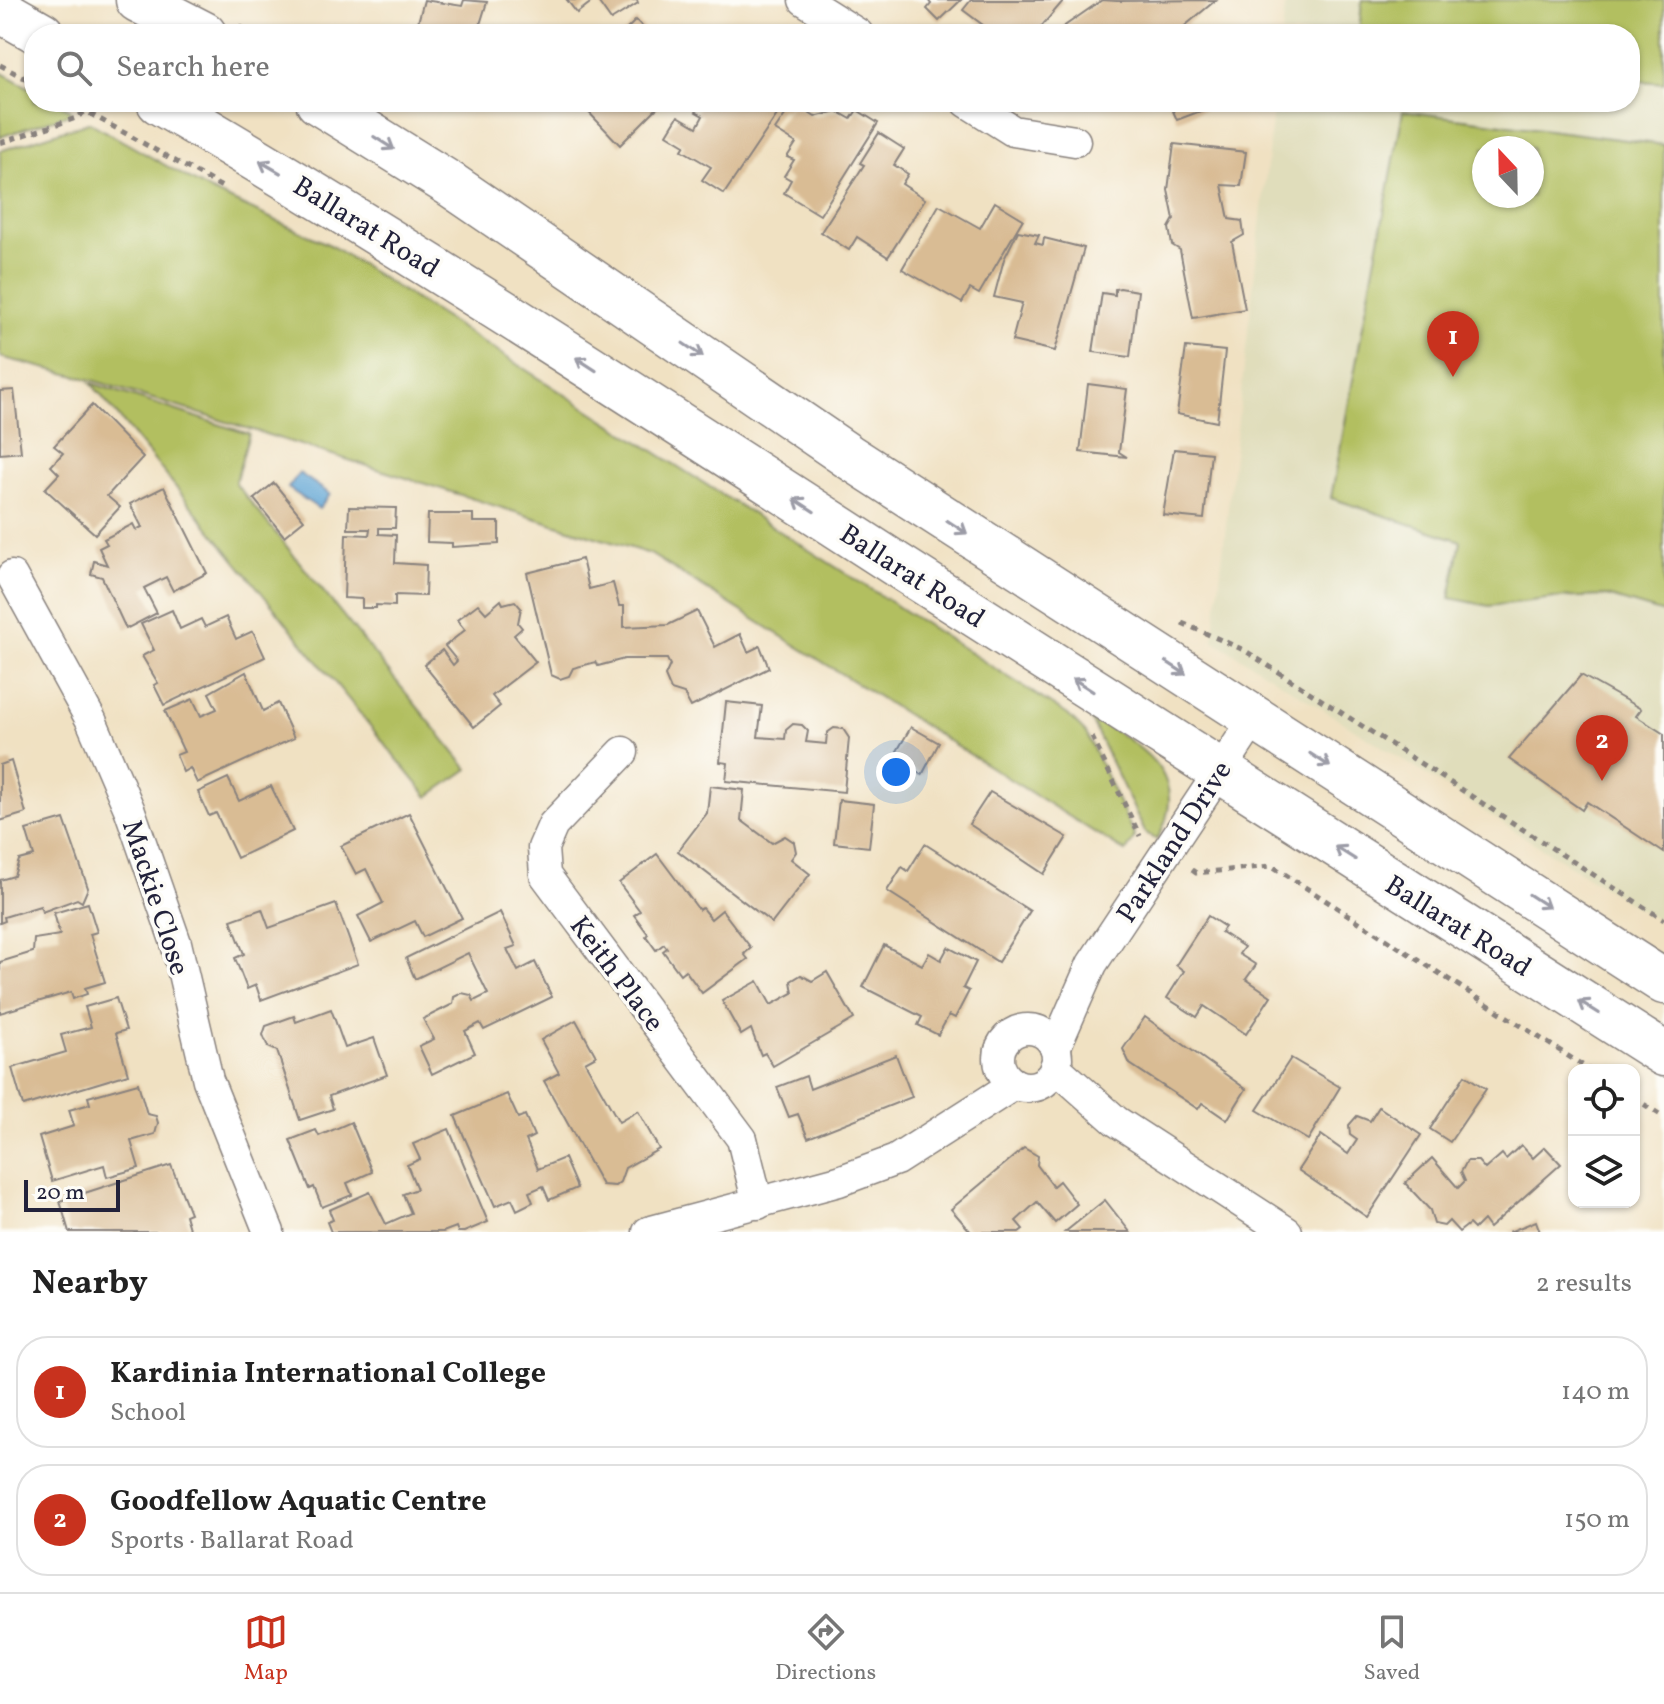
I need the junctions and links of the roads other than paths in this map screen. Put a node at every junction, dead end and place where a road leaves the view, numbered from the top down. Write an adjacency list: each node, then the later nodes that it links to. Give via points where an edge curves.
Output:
1 (138, 0): 5 (highway)
2 (804, 0): 6 (street)
3 (0, 10): 4 (highway)
4 (24, 24)
5 (185, 24)
6 (842, 24)
7 (176, 112): 14 (highway, Ballarat Road, one-way to 7, via 501,310)
8 (334, 112): 12 (highway, one-way to 12, via 450,184 848,456)
9 (983, 112): 10 (street, via 1013,131)
10 (1075, 141)
11 (12, 576): 21 (street, Mackie Close, via 91,720 130,811 176,943 208,1080)
12 (1255, 718): 14 (street, Parkland Drive); 16 (highway, one-way to 16)
13 (623, 752): 20 (street, Keith Place, via 553,825 543,848 545,875 742,1139)
14 (1219, 773): 15 (street, Parkland Drive); 18 (highway, Ballarat Road, one-way to 14)
15 (1092, 964): 17 (street, Parkland Drive); 19 (street, Parkland Drive)
16 (1664, 982)
17 (1028, 1029): 19 (street, via 1045,1034); 19 (street, Parkland Drive, via 1003,1042)
18 (1664, 1054)
19 (1031, 1069): 20 (street, via 896,1160); 23 (street)
20 (758, 1204): 22 (street)
21 (269, 1232)
22 (648, 1232)
23 (1287, 1232)

